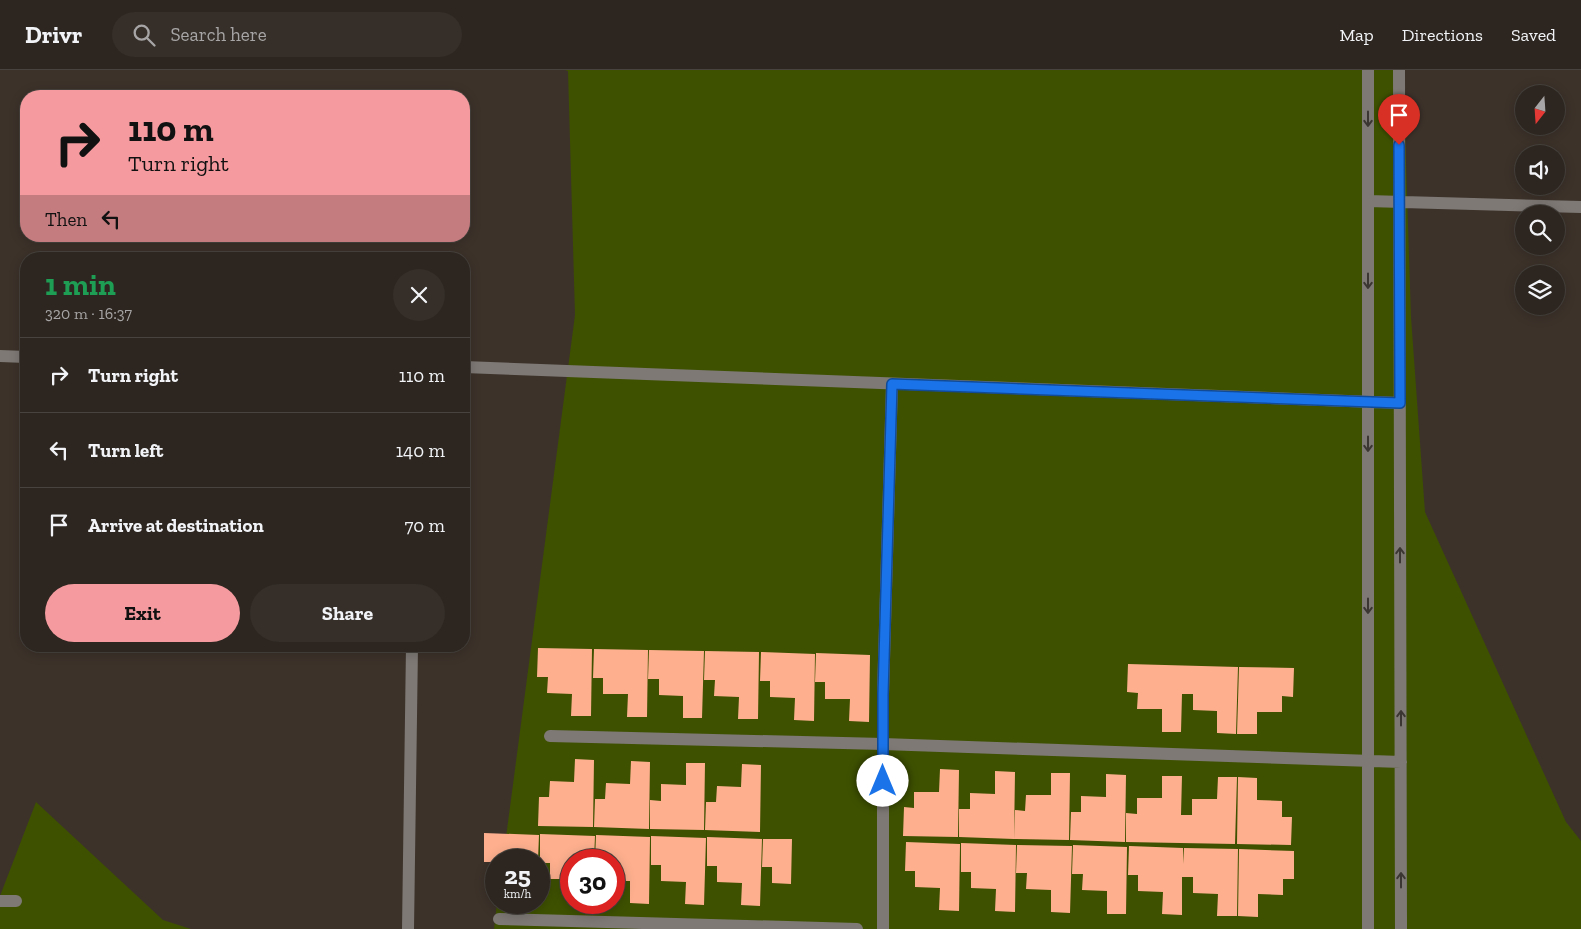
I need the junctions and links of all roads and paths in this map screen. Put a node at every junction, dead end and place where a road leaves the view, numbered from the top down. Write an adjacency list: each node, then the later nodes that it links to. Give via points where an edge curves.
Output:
1 (1368, 70): 3 (street, one-way to 3)
2 (1399, 70): 4 (street)
3 (1368, 201): 4 (street); 10 (street, one-way to 10)
4 (1399, 201): 5 (street); 11 (street)
5 (1581, 207)
6 (0, 356): 7 (street)
7 (20, 357)
8 (470, 367): 9 (street)
9 (892, 384): 10 (street); 14 (street)
10 (1368, 402): 11 (street); 15 (street, one-way to 15)
11 (1400, 403): 16 (street, one-way to 11)
12 (412, 652): 20 (street)
13 (550, 736): 14 (street)
14 (883, 744): 15 (street); 22 (street)
15 (1368, 761): 16 (street); 23 (street)
16 (1401, 762): 24 (street, one-way to 16)
17 (0, 901): 18 (street)
18 (16, 901)
19 (499, 919): 21 (street)
20 (408, 929)
21 (857, 929)
22 (883, 929)
23 (1368, 929)
24 (1401, 929)

